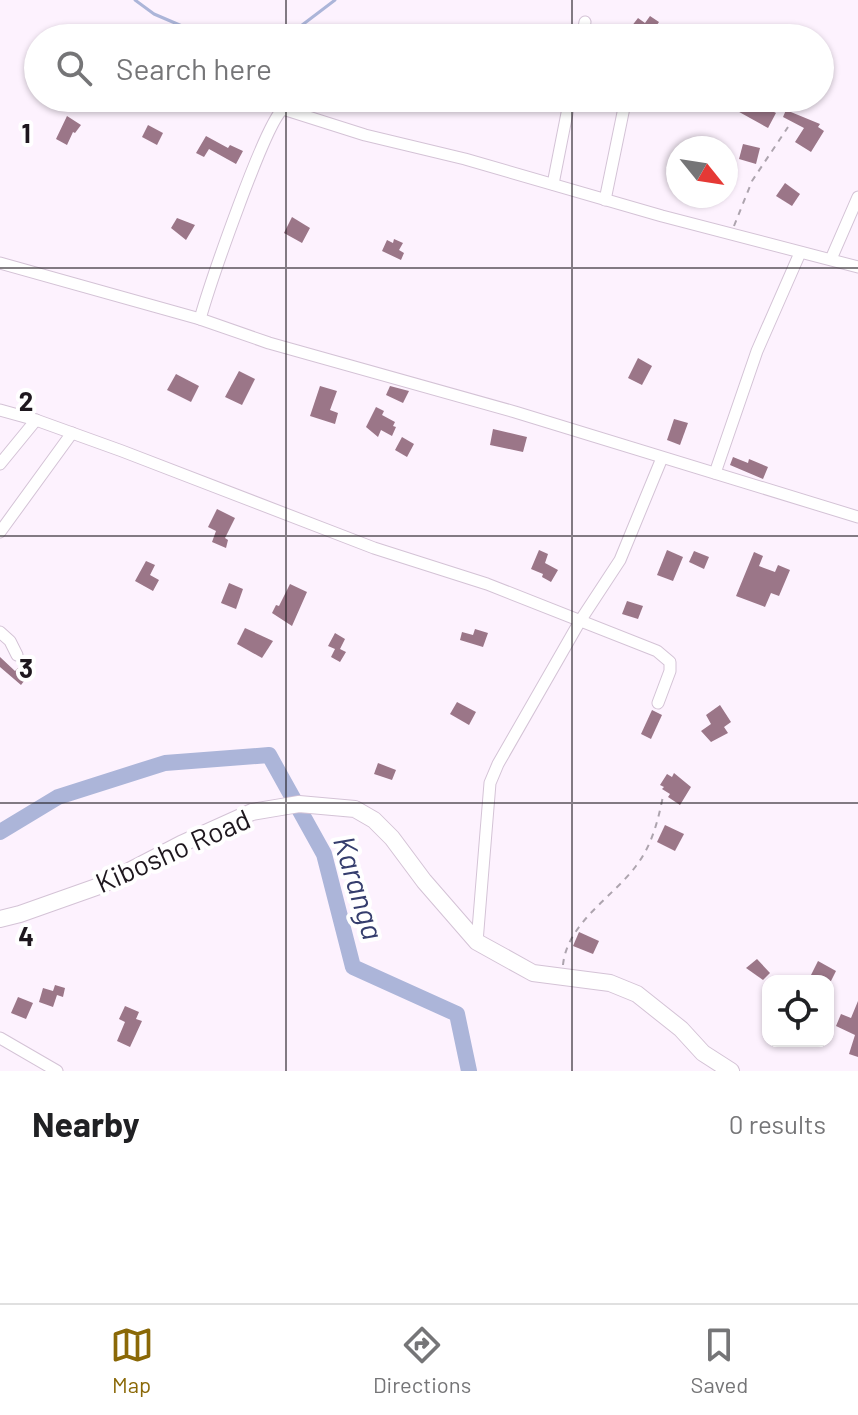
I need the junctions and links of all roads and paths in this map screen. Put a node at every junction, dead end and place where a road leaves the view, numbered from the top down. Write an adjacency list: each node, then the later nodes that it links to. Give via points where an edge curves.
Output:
1 (281, 112): 14 (street)
2 (292, 112): 6 (street)
3 (567, 112): 6 (street)
4 (623, 112): 8 (street)
5 (788, 127): 9 (path, via 752,181)
6 (553, 184): 8 (street)
7 (858, 197): 11 (street)
8 (605, 200): 9 (street)
9 (731, 234): 10 (street)
10 (800, 253): 11 (street); 20 (street, via 757,351)
11 (831, 259): 13 (street)
12 (0, 263): 14 (street)
13 (858, 267)
14 (200, 319): 18 (street)
15 (0, 410): 16 (street)
16 (36, 420): 17 (street); 19 (street)
17 (72, 433): 22 (street); 23 (street)
18 (662, 458): 20 (street); 23 (street, via 620,560)
19 (0, 464)
20 (715, 473): 21 (street)
21 (858, 517)
22 (0, 532)
23 (580, 621): 26 (street, via 670,662); 29 (street, via 490,783)
24 (0, 632): 25 (street)
25 (17, 655)
26 (658, 703)
27 (663, 796): 30 (path, via 653,837 639,863 582,923 564,957)
28 (0, 919): 29 (main road, Kibosho Road, via 102,885 252,812 299,804 355,809 374,820)
29 (477, 942): 30 (main road, Kibosho Road, via 533,973)
30 (562, 978): 33 (main road, Kibosho Road, via 610,983 637,994)
31 (0, 1038): 32 (street)
32 (57, 1071)
33 (731, 1071)

